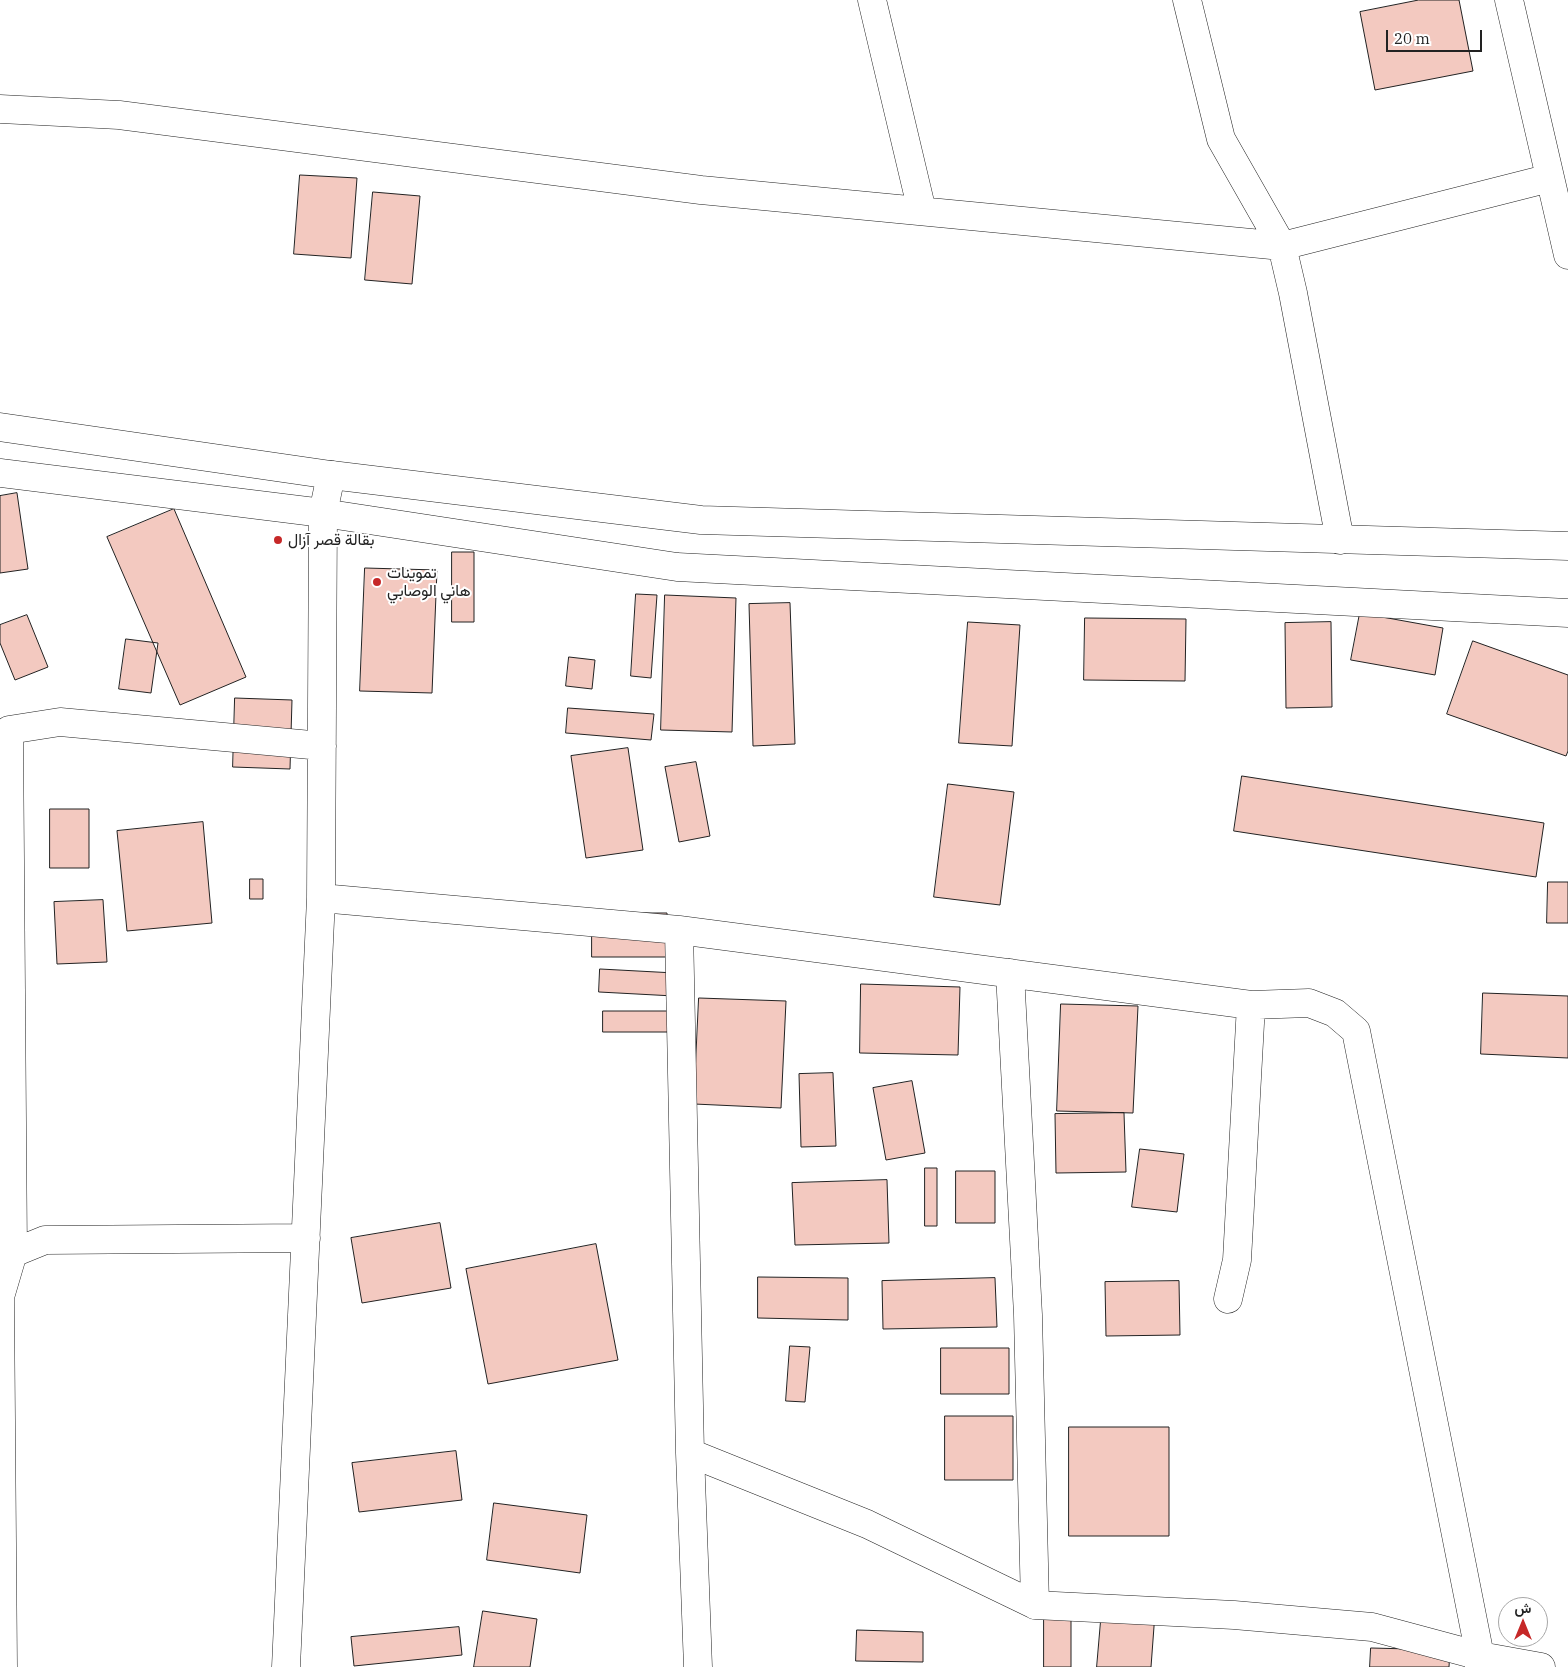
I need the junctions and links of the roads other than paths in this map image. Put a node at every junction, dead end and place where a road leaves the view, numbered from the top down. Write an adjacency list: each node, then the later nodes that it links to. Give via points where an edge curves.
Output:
1 (872, 0): 6 (street)
2 (1187, 0): 7 (street, via 1221,139)
3 (1509, 0): 5 (street)
4 (0, 108): 6 (street, via 119,116 700,190)
5 (1550, 178): 7 (street); 8 (street)
6 (922, 211): 7 (street)
7 (1282, 246): 13 (street)
8 (1568, 255)
9 (0, 427): 11 (street)
10 (0, 473): 12 (street)
11 (331, 475): 12 (street); 13 (street, via 701,520)
12 (323, 513): 15 (street, via 677,567); 17 (street)
13 (1340, 540): 14 (street)
14 (1568, 546)
15 (1568, 613)
16 (4, 730): 17 (street, via 60,722); 23 (street)
17 (322, 746): 18 (street)
18 (321, 898): 19 (street); 22 (street)
19 (679, 930): 20 (street); 25 (street)
20 (1010, 973): 21 (street); 26 (street, via 1028,1315)
21 (1251, 1005): 24 (street, via 1237,1260); 27 (street, via 1309,1002 1335,1013 1356,1031)
22 (306, 1238): 23 (street, via 46,1240); 29 (street)
23 (13, 1253): 28 (street, via 0,1297)
24 (1228, 1299)
25 (690, 1453): 26 (street, via 867,1524); 30 (street)
26 (1035, 1606): 27 (street, via 1234,1615 1372,1627)
27 (1479, 1661): 31 (street)
28 (2, 1667)
29 (286, 1667)
30 (698, 1667)
31 (1541, 1667)

